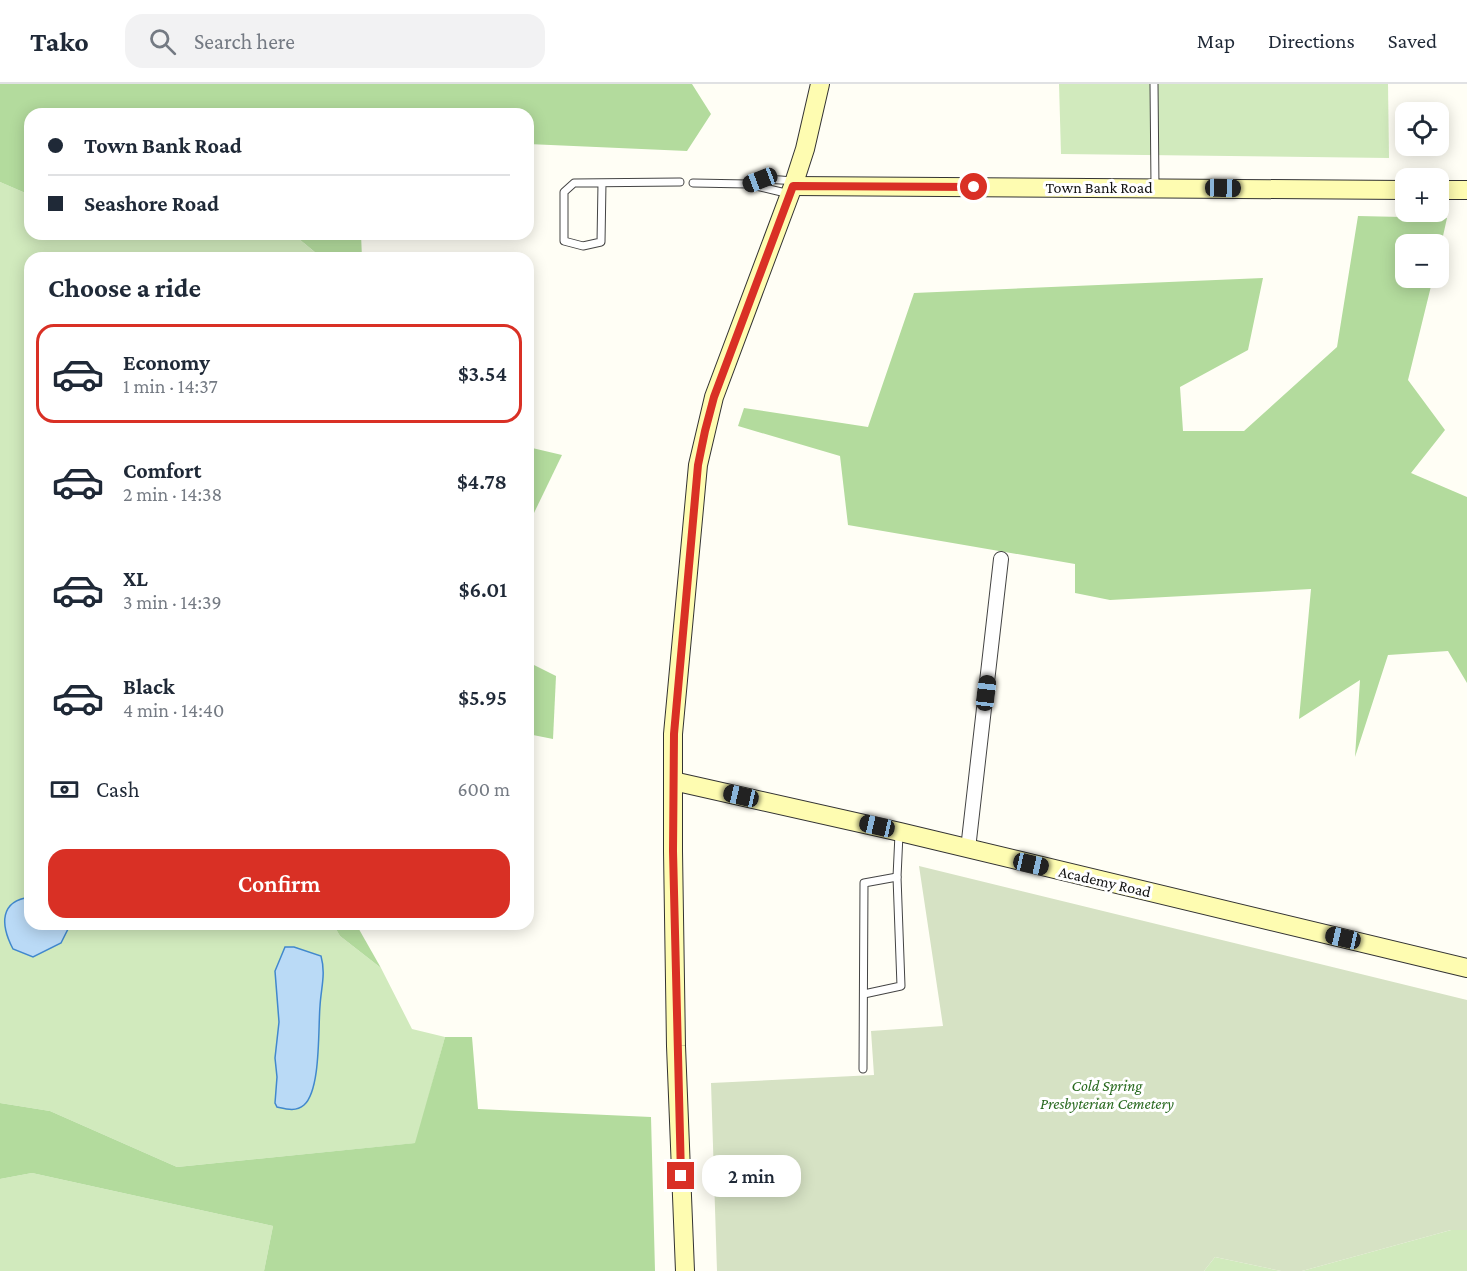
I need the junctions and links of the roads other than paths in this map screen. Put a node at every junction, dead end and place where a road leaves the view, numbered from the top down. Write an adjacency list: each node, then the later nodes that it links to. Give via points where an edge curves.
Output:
1 (820, 84): 7 (street)
2 (1154, 84): 8 (lane)
3 (680, 182): 4 (lane)
4 (602, 183): 4 (lane, via 574,183 564,192 564,241 583,246 601,242)
5 (693, 183): 6 (lane)
6 (748, 184): 7 (lane); 7 (lane, via 769,179)
7 (792, 187): 8 (street, Town Bank Road); 13 (street, via 714,397 698,465)
8 (1155, 188): 9 (street, Town Bank Road)
9 (1395, 190)
10 (1449, 190): 11 (street)
11 (1467, 190)
12 (1001, 559): 15 (street)
13 (673, 781): 14 (street, Academy Road); 20 (street)
14 (900, 832): 15 (street, Academy Road); 16 (lane)
15 (968, 849): 17 (street, Academy Road)
16 (897, 877): 18 (lane, via 864,883); 18 (lane, via 901,986)
17 (1467, 968)
18 (864, 994): 19 (lane)
19 (863, 1069)
20 (684, 1271)

